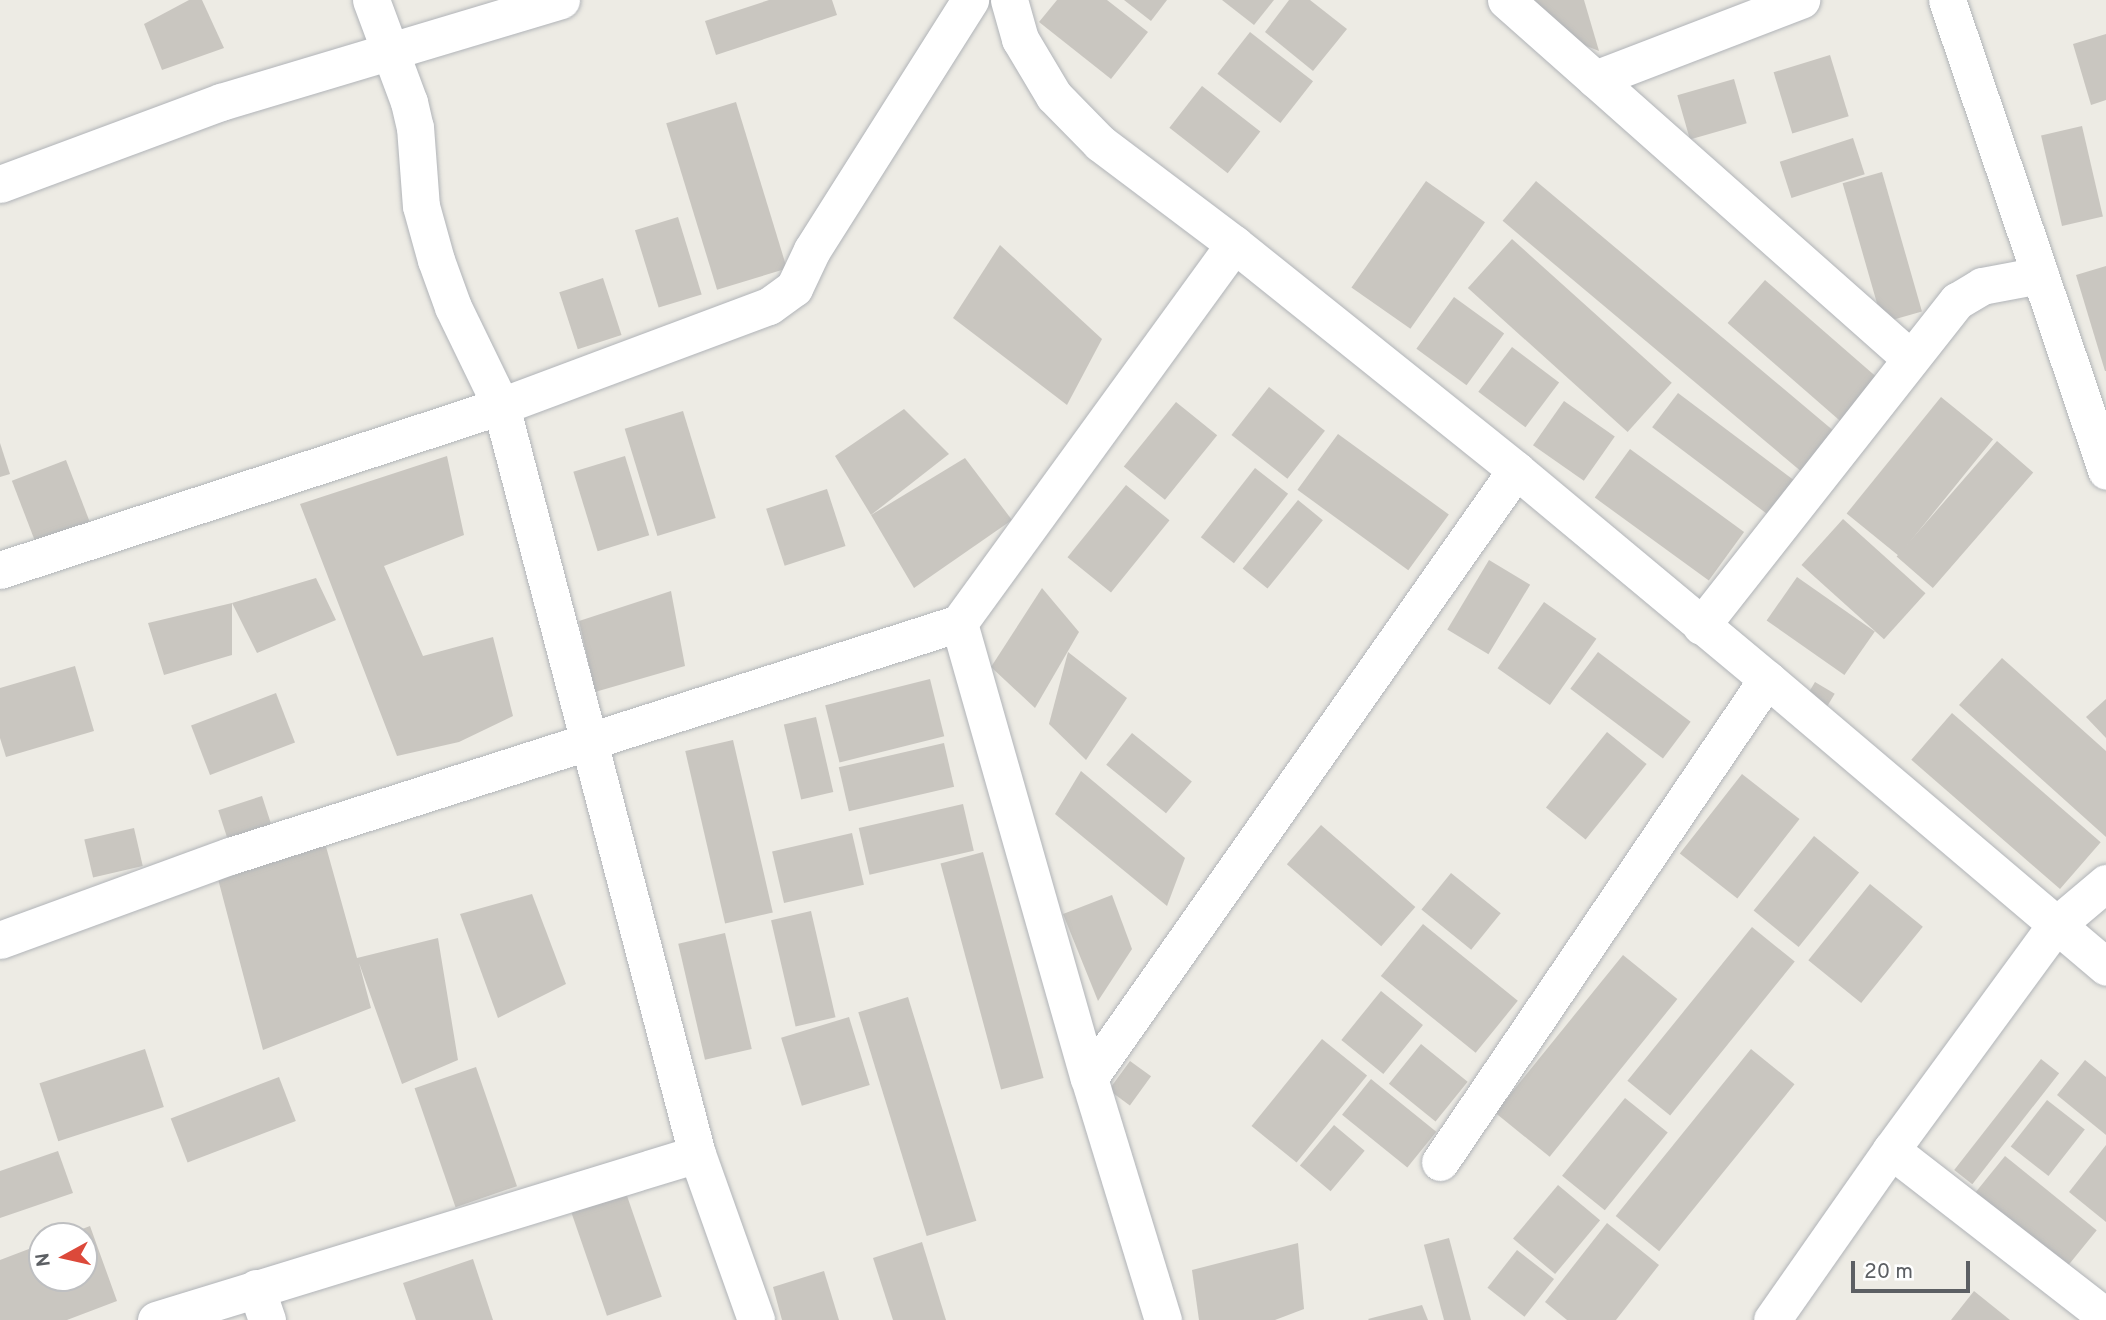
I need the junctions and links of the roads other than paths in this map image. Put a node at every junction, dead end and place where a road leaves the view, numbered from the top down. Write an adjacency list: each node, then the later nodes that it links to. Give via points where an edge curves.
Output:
1 (371, 0): 8 (street)
2 (561, 0): 8 (street)
3 (970, 0): 14 (street, via 811,250 793,288 769,306)
4 (1009, 0): 11 (street, via 1020,39 1054,96 1100,143)
5 (1506, 0): 9 (street)
6 (1801, 0): 9 (street)
7 (1947, 0): 12 (street)
8 (388, 50): 10 (street, via 221,102); 14 (street, via 415,127 421,206 436,260 453,307)
9 (1595, 79): 13 (street)
10 (0, 184)
11 (1234, 244): 15 (street); 18 (street)
12 (2040, 275): 13 (street, via 1982,286 1957,301); 16 (street)
13 (1910, 358): 19 (street)
14 (501, 406): 17 (street); 21 (street)
15 (1516, 470): 19 (street); 26 (street)
16 (2106, 471)
17 (0, 570)
18 (959, 623): 21 (street); 26 (street)
19 (1701, 626): 20 (street)
20 (1768, 679): 23 (street); 29 (street)
21 (587, 740): 24 (street, via 230,856); 28 (street)
22 (2106, 883): 23 (street)
23 (2055, 926): 25 (street); 27 (street)
24 (0, 940)
25 (2106, 967)
26 (1089, 1078): 34 (street)
27 (1891, 1150): 31 (street); 35 (street)
28 (697, 1154): 30 (street); 33 (street)
29 (1440, 1162)
30 (262, 1304): 32 (street)
31 (2106, 1317)
32 (156, 1320)
33 (756, 1320)
34 (1163, 1320)
35 (1772, 1320)

